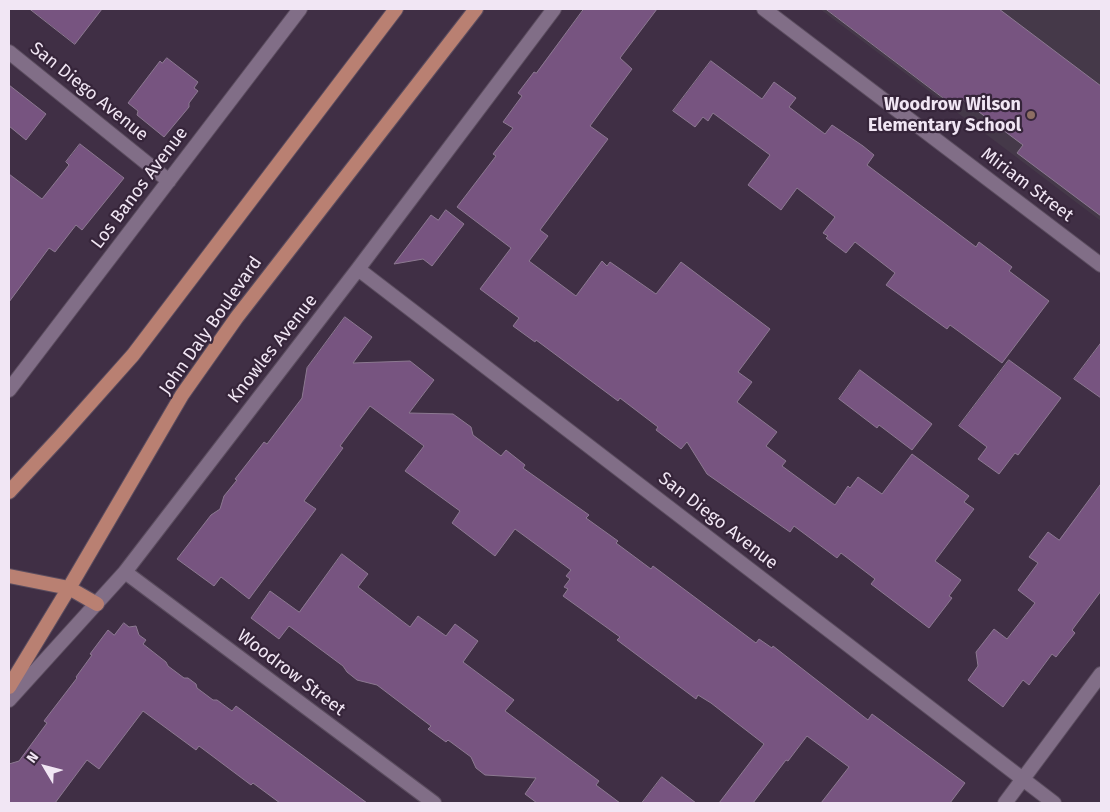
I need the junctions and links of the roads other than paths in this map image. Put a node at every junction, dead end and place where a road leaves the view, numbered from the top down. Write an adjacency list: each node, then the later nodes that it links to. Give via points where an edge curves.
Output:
1 (300, 9): 7 (street, Los Banos Avenue)
2 (396, 9): 11 (main road, via 133,355)
3 (476, 9): 14 (main road, John Daly Boulevard, via 237,317 182,395)
4 (554, 9): 9 (street, Knowles Avenue)
5 (764, 9): 8 (street, Miriam Street)
6 (9, 52): 7 (street, San Diego Avenue)
7 (169, 181): 10 (street, Los Banos Avenue)
8 (1101, 265)
9 (358, 269): 12 (street, Knowles Avenue); 19 (street, San Diego Avenue)
10 (9, 390)
11 (9, 492)
12 (125, 572): 15 (street, Knowles Avenue); 20 (street, Woodrow Street)
13 (9, 576): 14 (main road)
14 (69, 588): 15 (main road); 17 (main road, John Daly Boulevard)
15 (97, 604): 18 (street, Knowles Avenue)
16 (1101, 674): 19 (street)
17 (9, 687)
18 (9, 700)
19 (1022, 779): 21 (street); 22 (street, San Diego Avenue)
20 (434, 803)
21 (1005, 803)
22 (1054, 803)

